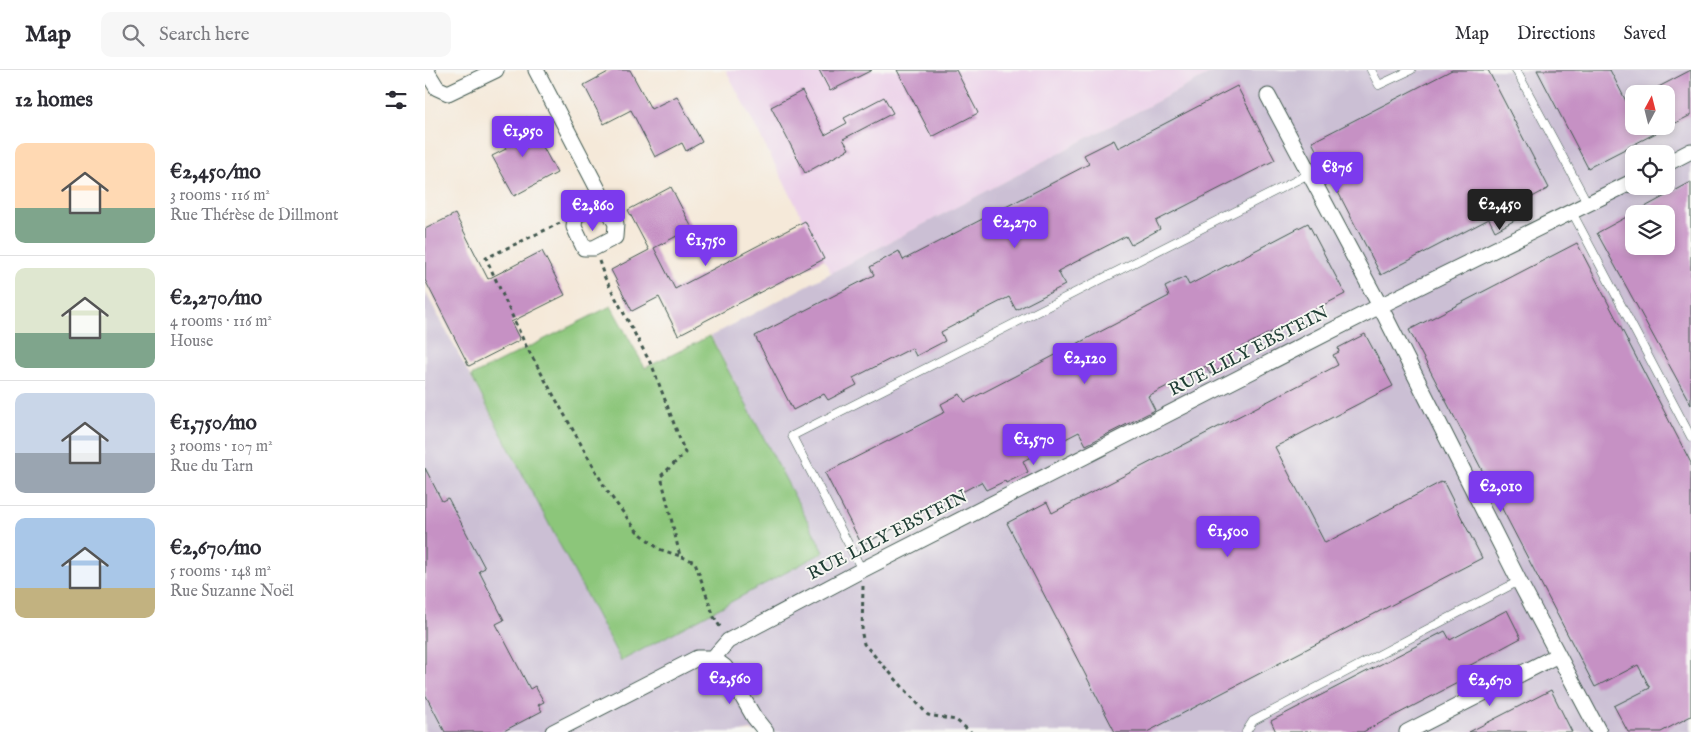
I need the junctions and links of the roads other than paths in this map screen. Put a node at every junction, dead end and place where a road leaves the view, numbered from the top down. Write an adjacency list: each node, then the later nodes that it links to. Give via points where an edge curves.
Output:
1 (426, 70): 2 (street, via 437,88 448,93)
2 (496, 70)
3 (536, 70): 12 (street)
4 (1371, 70): 5 (lane, via 1379,85)
5 (1411, 70)
6 (1516, 70): 13 (lane)
7 (1268, 96): 10 (street)
8 (1691, 151): 9 (street)
9 (1675, 159)
10 (1309, 174): 15 (street); 17 (lane, via 792,436)
11 (1625, 186): 13 (street, RUE LILY EBSTEIN)
12 (604, 203): 12 (street, via 616,224 615,237 595,248 584,248 574,227 575,216)
13 (1588, 204): 14 (street, RUE LILY EBSTEIN)
14 (1572, 212): 15 (street, RUE LILY EBSTEIN); 16 (lane)
15 (1380, 306): 17 (street, RUE LILY EBSTEIN); 18 (street)
16 (1691, 437)
17 (862, 570): 20 (street, RUE LILY EBSTEIN, via 728,641)
18 (1519, 581): 19 (street); 23 (lane, via 1253,721)
19 (1558, 655): 24 (street); 25 (street)
20 (713, 658): 21 (street, via 697,658); 22 (street, via 725,667)
21 (553, 732)
22 (766, 732)
23 (1246, 732)
24 (1407, 732)
25 (1599, 732)

